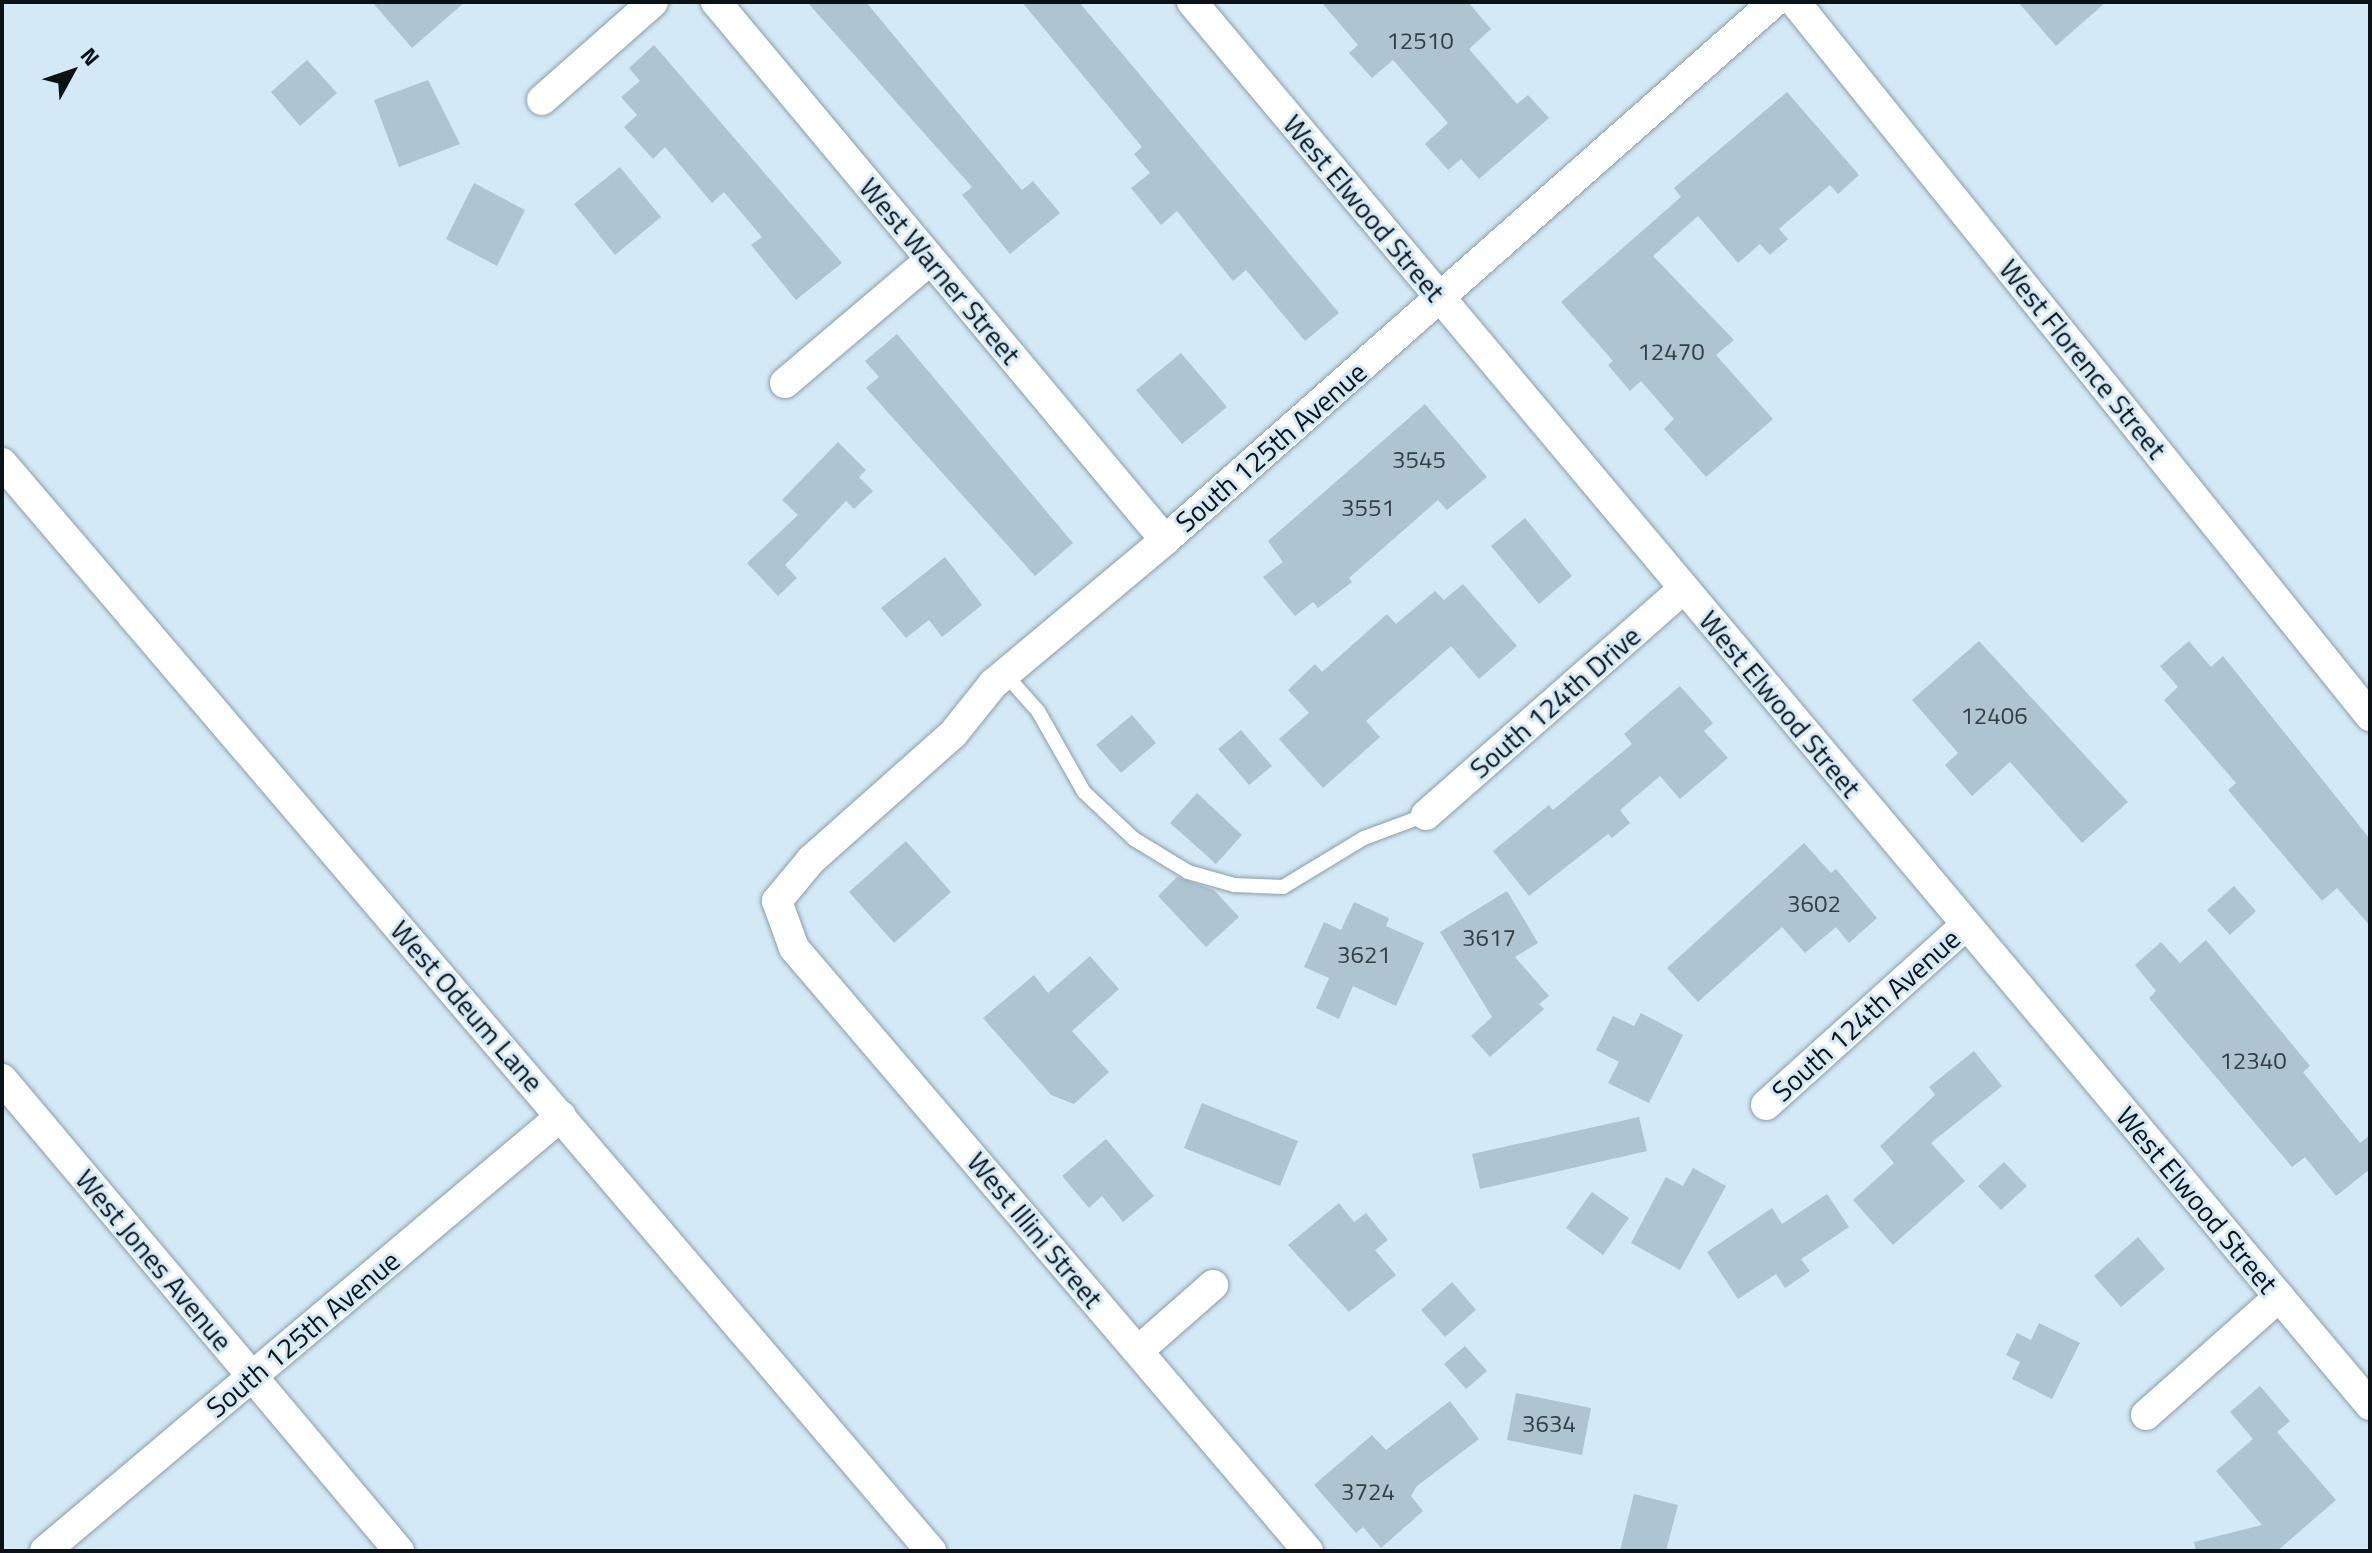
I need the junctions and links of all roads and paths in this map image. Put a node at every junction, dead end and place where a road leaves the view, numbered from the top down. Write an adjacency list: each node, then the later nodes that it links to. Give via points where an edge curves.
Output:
1 (653, 2): 6 (street)
2 (716, 2): 7 (street, West Warner Street)
3 (1192, 2): 8 (street, West Elwood Street)
4 (1774, 2): 8 (street, South 125th Avenue)
5 (1795, 2): 14 (street, West Florence Street)
6 (542, 100)
7 (930, 260): 9 (street); 11 (street, West Warner Street)
8 (1439, 298): 11 (street, South 125th Avenue); 12 (street, West Elwood Street)
9 (785, 383)
10 (2, 463): 20 (street, West Odeum Lane)
11 (1165, 540): 13 (street, South 125th Avenue)
12 (1683, 589): 15 (street, South 124th Drive); 17 (street, West Elwood Street)
13 (1005, 674): 15 (lane, via 1038,711 1084,792 1134,839 1188,872 1234,885 1283,887 1364,838); 16 (street, South 125th Avenue, via 953,734 811,860)
14 (2370, 716)
15 (1426, 815)
16 (777, 901): 23 (street, West Illini Street, via 794,948)
17 (1966, 925): 19 (street, South 124th Avenue); 22 (street, West Elwood Street)
18 (2, 1079): 24 (street, West Jones Avenue)
19 (1766, 1105)
20 (561, 1116): 24 (street, South 125th Avenue); 29 (street, West Odeum Lane)
21 (1213, 1285): 23 (street)
22 (2279, 1297): 25 (street, West Elwood Street); 26 (street)
23 (1138, 1351): 30 (street, West Illini Street)
24 (252, 1377): 27 (street, South 125th Avenue); 28 (street, West Jones Avenue)
25 (2370, 1405)
26 (2146, 1415)
27 (45, 1551)
28 (399, 1551)
29 (931, 1551)
30 (1308, 1551)

